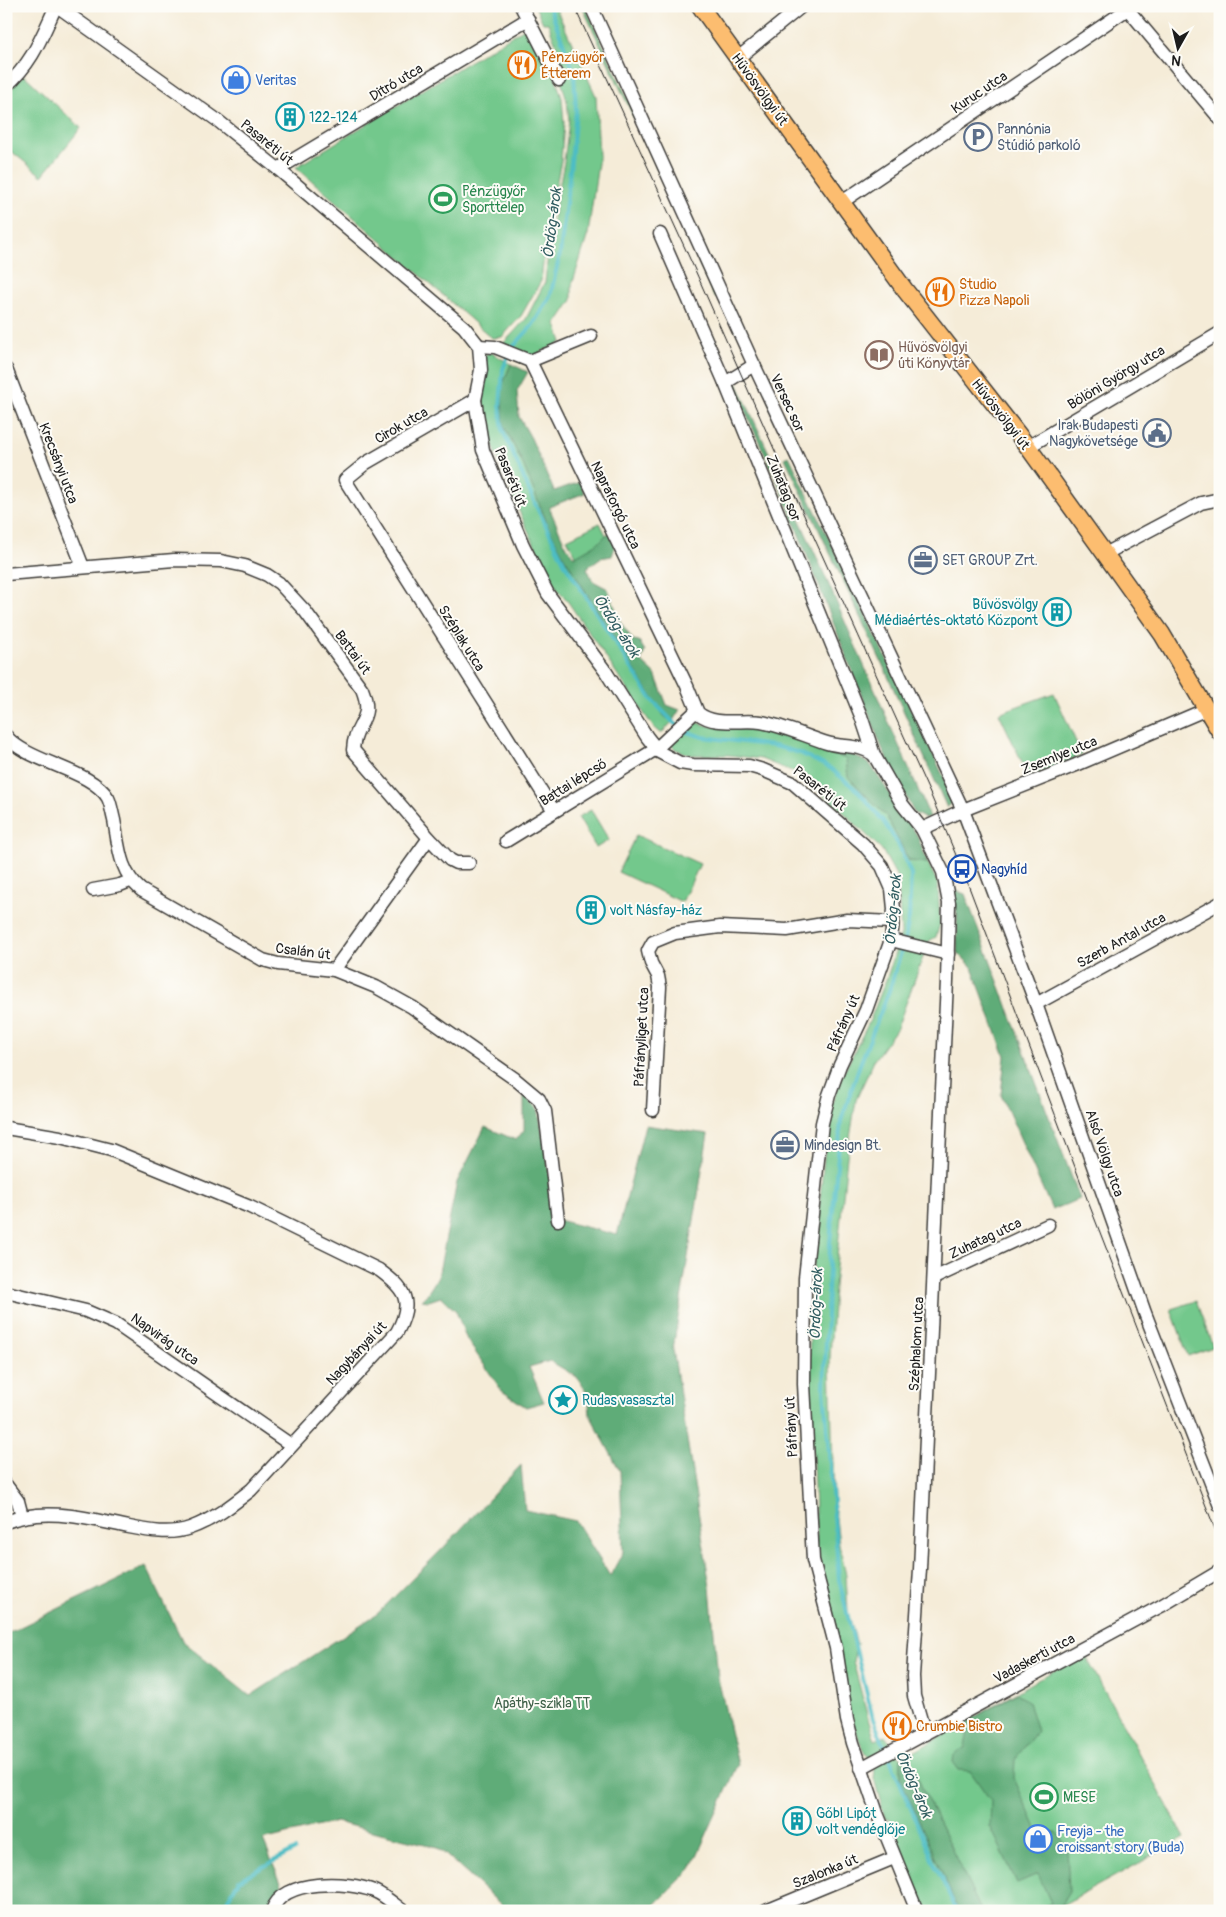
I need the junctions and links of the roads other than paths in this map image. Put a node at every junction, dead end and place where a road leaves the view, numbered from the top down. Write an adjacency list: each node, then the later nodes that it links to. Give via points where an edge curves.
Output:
1 (57, 6): 10 (street, via 34,54); 12 (street, Pasaréti út, via 217,120)
2 (522, 6): 7 (street)
3 (592, 6): 19 (street, Versec sor)
4 (700, 6): 8 (main road, Hűvösvölgyi út)
5 (802, 6): 8 (street)
6 (1129, 7): 11 (street); 13 (street, Kuruc utca)
7 (528, 20): 9 (street); 12 (street, Ditró utca)
8 (738, 58): 13 (main road, Hűvösvölgyi út)
9 (560, 80)
10 (6, 86)
11 (1220, 119)
12 (278, 169): 17 (street, Pasaréti út, via 464,326)
13 (842, 202): 23 (main road, Hűvösvölgyi út, via 904,290)
14 (660, 234): 21 (street, Zuhatag sor)
15 (1220, 333): 23 (street, Bölöni György utca)
16 (591, 336): 18 (street)
17 (479, 346): 18 (street, via 494,347); 22 (street, Pasaréti út, via 481,370)
18 (528, 361): 30 (street, Napraforgó utca, via 687,686)
19 (754, 365): 21 (street); 35 (street, Versec sor)
20 (6, 369): 27 (street, Krecsányi utca)
21 (724, 383): 34 (street, Zuhatag sor, via 862,716)
22 (475, 400): 24 (street, Cirok utca, via 366,462); 33 (street, Pasaréti út, via 484,450 523,545 548,594 606,672)
23 (1028, 447): 26 (main road, Hűvösvölgyi út)
24 (345, 480): 36 (street, Széplak utca)
25 (1220, 499): 26 (street, via 1201,503)
26 (1105, 554): 29 (main road, Hűvösvölgyi út, via 1162,634)
27 (84, 567): 28 (street, Battai út); 38 (street, Battai út, via 174,560 221,561 245,566 279,584 304,611 362,690 367,711 353,740 353,750)
28 (6, 574)
29 (1207, 709): 31 (main road, Hűvösvölgyi út); 35 (street, Zsemlye utca)
30 (692, 715): 33 (street, Battai lépcső); 34 (street, via 710,720 779,726 829,743 867,749)
31 (1220, 732)
32 (6, 736): 41 (street, Csalán út, via 32,754 83,777 108,797 123,867)
33 (656, 749): 36 (street, Battai lépcső); 44 (street, Pasaréti út, via 680,763 749,766 793,783 863,844 882,866 892,889)
34 (874, 756): 37 (street, Zuhatag sor, via 902,804)
35 (963, 810): 37 (street, Zsemlye utca); 48 (street, Alsó Völgy utca)
36 (554, 811): 39 (street, Battai lépcső)
37 (922, 830): 46 (street, Zuhatag sor, via 943,872 947,889)
38 (429, 838): 40 (street, via 450,860); 47 (street)
39 (506, 841)
40 (469, 863)
41 (130, 880): 42 (street); 47 (street, Csalán út, via 149,896 263,960)
42 (93, 890)
43 (1220, 902): 48 (street, Szerb Antal utca)
44 (893, 922): 45 (street, Pasaréti út); 49 (street, Páfrányliget utca, via 847,920 787,930 720,927 675,932 653,942 648,951 660,987)
45 (891, 940): 46 (street); 62 (street, Páfrány út, via 824,1109 805,1278 804,1384 813,1560 836,1648 851,1735)
46 (948, 954): 53 (street, Széphalom utca)
47 (334, 970): 51 (street, Csalán út, via 376,987 412,1008 515,1079 538,1099 545,1111)
48 (1036, 1004): 57 (street, Alsó Völgy utca, via 1145,1313)
49 (653, 1110)
50 (6, 1128): 55 (street, Nagybányai út, via 60,1136 112,1150 250,1207 379,1270 393,1280 403,1292 407,1305 397,1332)
51 (558, 1220)
52 (1048, 1225): 53 (street, Zuhatag utca)
53 (934, 1278): 61 (street, Széphalom utca, via 912,1688)
54 (6, 1292): 55 (street, Napvirág utca, via 86,1311 116,1324)
55 (291, 1445): 58 (street, Nagybányai út, via 230,1507 188,1529 165,1532 80,1517)
56 (6, 1485): 58 (street, via 18,1501)
57 (1220, 1506)
58 (22, 1516): 59 (street, Nagybányai út)
59 (6, 1522)
60 (1220, 1571): 61 (street, Vadaskerti utca)
61 (925, 1734): 62 (street, Vadaskerti utca)
62 (867, 1765): 63 (street, Páfrány út)
63 (894, 1858): 66 (street, Szalonka út); 67 (street, Páfrány út)
64 (272, 1911): 65 (street, via 274,1903 285,1894 315,1885 345,1884 376,1892)
65 (403, 1911)
66 (766, 1911)
67 (917, 1911)

